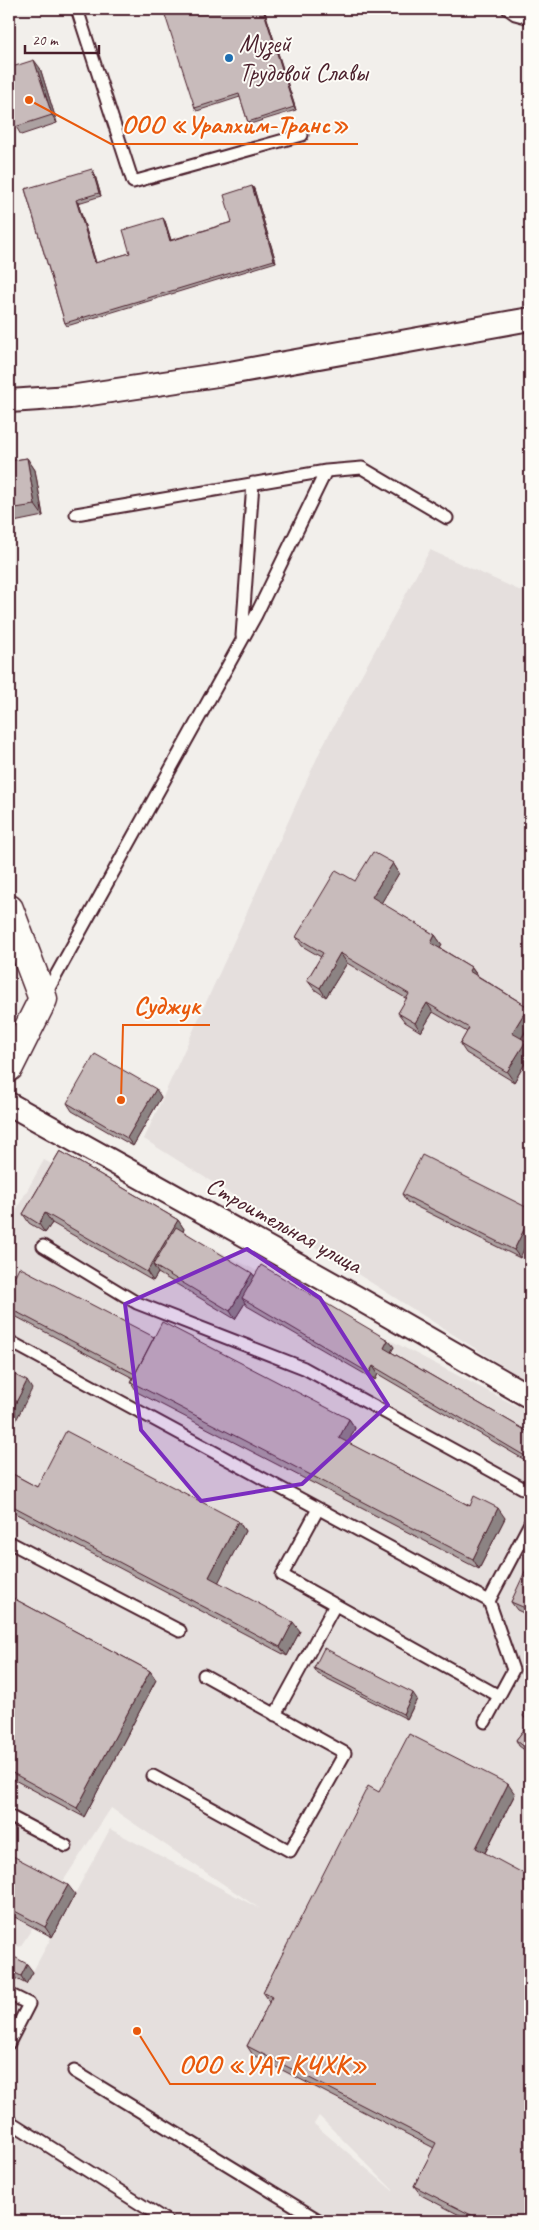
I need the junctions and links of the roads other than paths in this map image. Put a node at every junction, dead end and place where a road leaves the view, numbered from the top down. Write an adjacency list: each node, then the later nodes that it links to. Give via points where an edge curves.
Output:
1 (77, 9): 4 (lane, via 133,182)
2 (508, 9): 3 (lane)
3 (530, 18)
4 (302, 135)
5 (530, 318): 6 (street, via 172,382 70,397)
6 (9, 401)
7 (326, 471): 8 (lane); 10 (lane, via 362,468); 11 (lane)
8 (253, 483): 9 (lane); 11 (lane)
9 (76, 514)
10 (448, 518)
11 (242, 639): 13 (lane)
12 (9, 909): 13 (main road)
13 (43, 999): 14 (main road)
14 (9, 1067)
15 (9, 1104): 18 (street, Строительная улица)
16 (43, 1246): 19 (lane, via 137,1303 304,1368)
17 (9, 1341): 20 (lane)
18 (530, 1396)
19 (530, 1492)
20 (318, 1509): 23 (lane); 24 (lane, via 282,1575)
21 (530, 1524): 23 (lane)
22 (9, 1542): 25 (lane)
23 (489, 1601): 27 (lane, via 513,1670)
24 (336, 1605): 27 (lane); 28 (lane)
25 (180, 1631)
26 (204, 1675): 28 (lane)
27 (499, 1696): 29 (lane)
28 (275, 1714): 30 (lane, via 344,1753 290,1851)
29 (485, 1722)
30 (152, 1776)
31 (9, 1816): 32 (lane)
32 (66, 1846)
33 (9, 1994): 34 (lane, via 29,2004)
34 (9, 2043)
35 (74, 2071): 38 (lane)
36 (9, 2121): 37 (lane)
37 (167, 2221)
38 (320, 2221)

